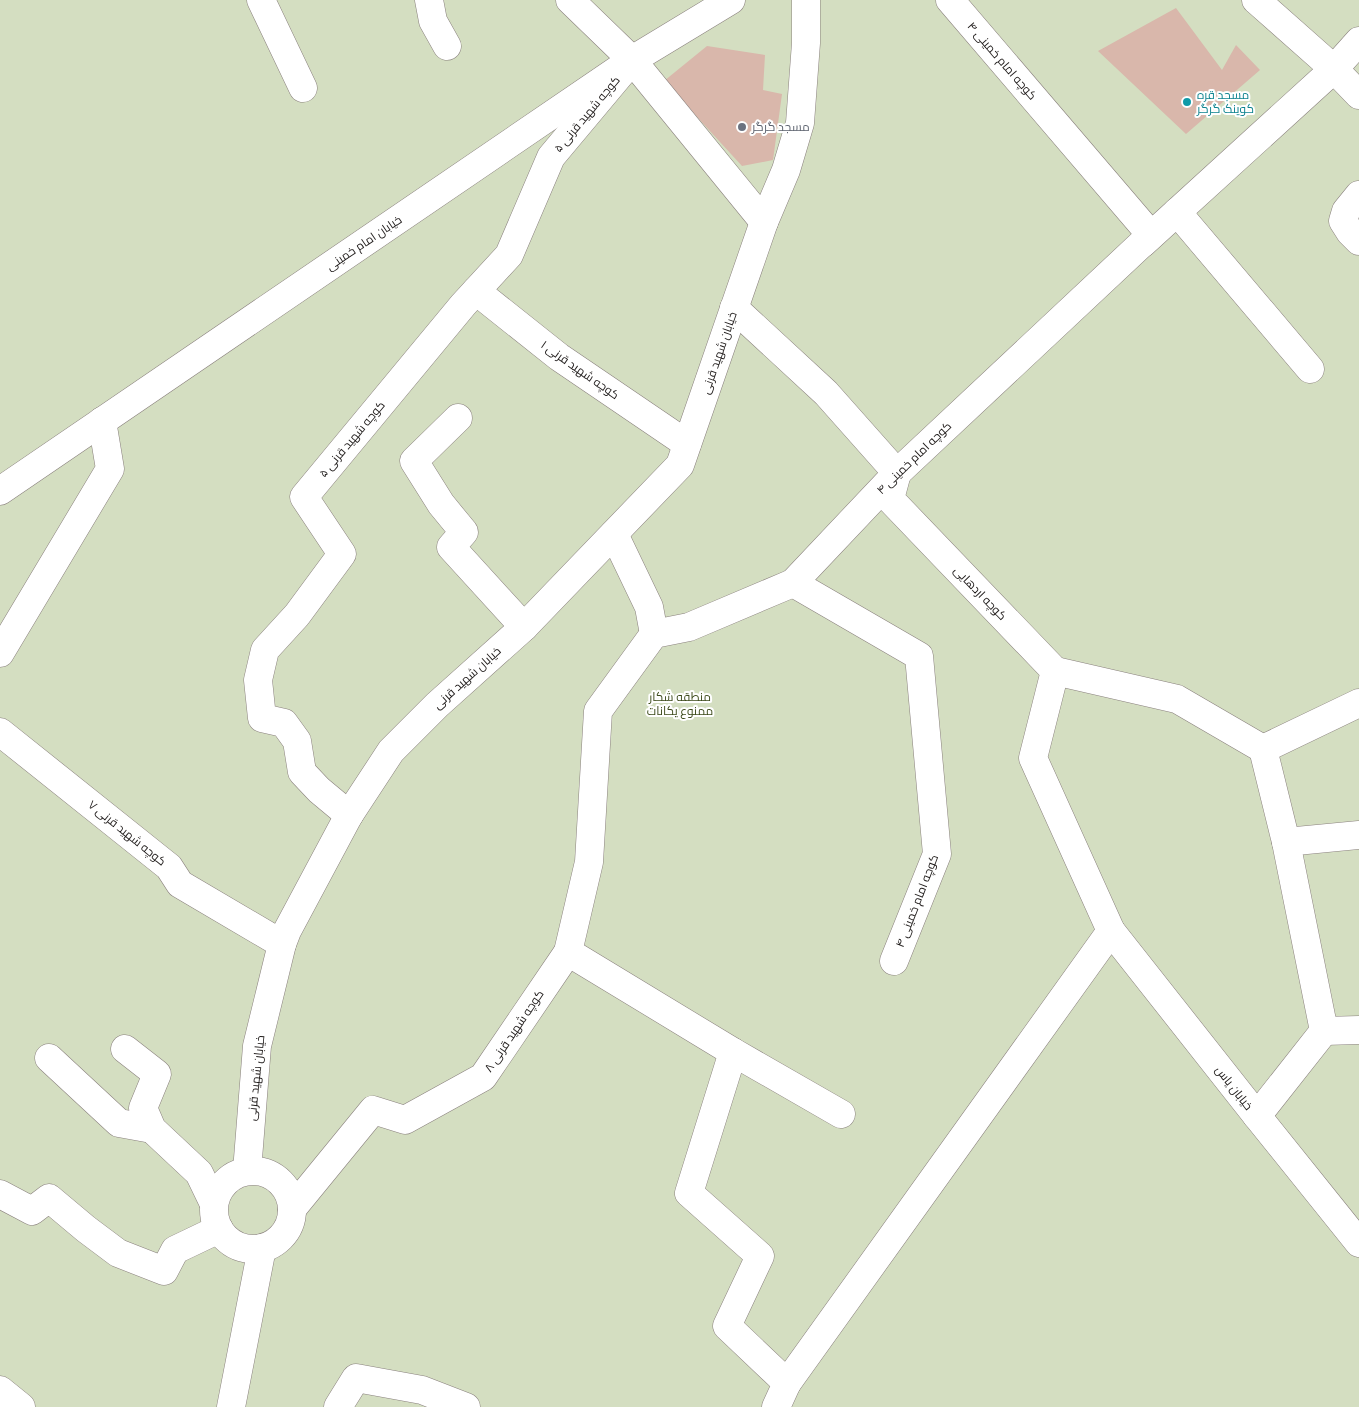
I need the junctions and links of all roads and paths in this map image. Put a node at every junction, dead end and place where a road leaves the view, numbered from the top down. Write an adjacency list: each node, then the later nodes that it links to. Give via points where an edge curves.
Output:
1 (261, 0): 12 (street)
2 (429, 0): 9 (street, via 433,21)
3 (570, 0): 10 (street)
4 (731, 0): 10 (street, خیابان امام خمینی)
5 (806, 0): 16 (street, خیابان شهید قرنی, via 800,123 786,170)
6 (950, 0): 18 (street, کوچه امام خمینی ۴, via 1151,235)
7 (1256, 0): 11 (street)
8 (1359, 41): 11 (street)
9 (447, 46)
10 (632, 60): 16 (street); 19 (street, کوچه شهید قرنی ۵, via 551,158 509,255); 23 (street, خیابان امام خمینی)
11 (1334, 70): 13 (street); 15 (street)
12 (304, 88)
13 (1359, 95)
14 (1359, 195): 17 (street, via 1346,211 1343,221)
15 (1177, 212): 18 (street); 21 (street)
16 (764, 222): 20 (street, خیابان شهید قرنی)
17 (1359, 241)
18 (1143, 243): 25 (street, کوچه امام خمینی ۴)
19 (476, 291): 24 (street, کوچه شهید قرنی ۱, via 559,358); 36 (street, کوچه شهید قرنی ۵, via 304,497 342,554 297,615 265,650 258,680 262,718 284,723 296,741 302,772)
20 (734, 308): 24 (street, خیابان شهید قرنی); 25 (street, via 826,393)
21 (1310, 369)
22 (458, 418): 29 (street, via 414,461 441,504 464,532 451,547)
23 (102, 421): 26 (street, خیابان امام خمینی); 31 (street, via 110,469)
24 (687, 444): 27 (street, خیابان شهید قرنی, via 680,466)
25 (897, 473): 28 (street, کوچه امام خمینی ۴); 32 (street, کوچه اردهایی, via 890,499)
26 (0, 491)
27 (614, 534): 29 (street, خیابان شهید قرنی); 30 (street, via 649,607)
28 (793, 583): 30 (street, via 689,627); 42 (street, کوچه امام خمینی ۴, via 919,656 937,854)
29 (524, 627): 36 (street, خیابان شهید قرنی, via 391,751)
30 (654, 634): 41 (street, via 598,711 589,862)
31 (0, 653)
32 (1055, 672): 35 (street, via 1177,699); 39 (street, via 1033,758)
33 (1359, 703): 35 (street)
34 (0, 732): 40 (street, کوچه شهید قرنی ۷, via 169,867 180,884)
35 (1263, 749): 38 (street)
36 (349, 815): 40 (street, خیابان شهید قرنی)
37 (1359, 836): 38 (street)
38 (1286, 842): 44 (street)
39 (1111, 931): 49 (street, خیابان یاس); 58 (street)
40 (282, 944): 51 (street, خیابان شهید قرنی, via 257,1046)
41 (568, 952): 46 (street); 53 (street, کوچه شهید قرنی ۸, via 483,1077 406,1120 373,1110)
42 (894, 961)
43 (1359, 1030): 44 (street)
44 (1324, 1031): 49 (street)
45 (125, 1049): 50 (street, via 157,1074 142,1108)
46 (733, 1052): 48 (street); 58 (street, via 689,1193 760,1256 727,1326)
47 (49, 1058): 50 (street, via 119,1123)
48 (841, 1114)
49 (1256, 1116): 55 (street, خیابان یاس)
50 (152, 1129): 54 (street, via 199,1173)
51 (247, 1171): 53 (street, via 261,1171 273,1176 283,1185); 54 (street, via 235,1174 217,1192)
52 (0, 1194): 54 (street, via 32,1211 49,1198 118,1253 164,1271 175,1250)
53 (292, 1209): 56 (street, via 284,1234)
54 (216, 1217): 56 (street, via 227,1239 238,1246)
55 (1359, 1243)
56 (262, 1248): 60 (street)
57 (0, 1390): 59 (street)
58 (782, 1395)
59 (21, 1407)
60 (231, 1407)
61 (338, 1407): 62 (street, via 356,1378 422,1390)
62 (466, 1407)

